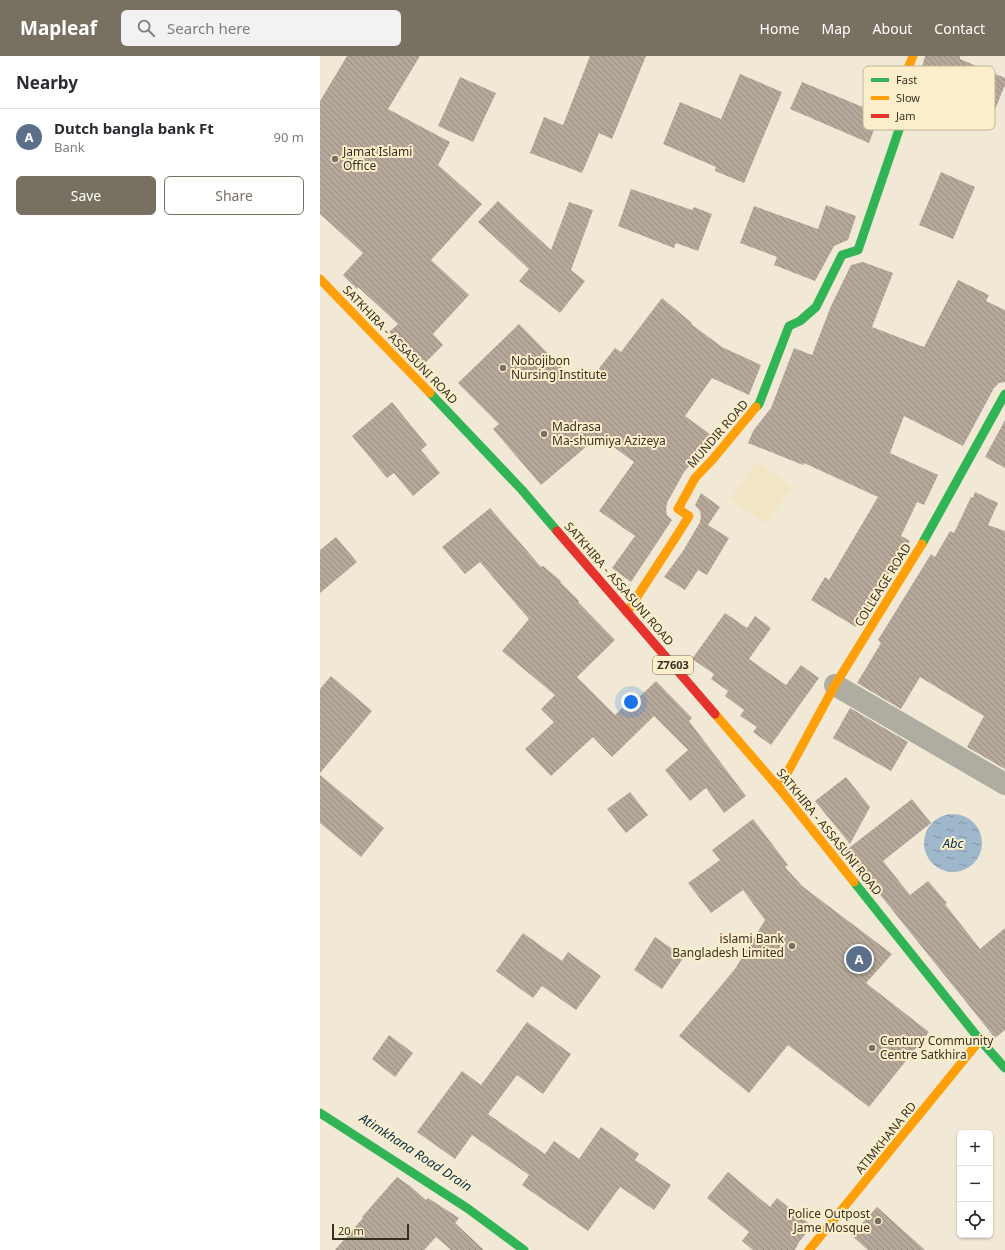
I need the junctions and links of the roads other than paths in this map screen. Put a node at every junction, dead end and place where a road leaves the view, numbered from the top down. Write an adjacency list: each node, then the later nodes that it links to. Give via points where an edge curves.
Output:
1 (913, 56): 2 (street, MUNDIR ROAD)
2 (909, 66)
3 (899, 130): 6 (street, MUNDIR ROAD, via 858,250 842,255 816,307 800,321 789,326 759,404 695,478 678,509 688,516)
4 (320, 279): 6 (street, SATKHIRA - ASSASUNI ROAD / Z7603, via 522,490)
5 (1005, 394): 7 (street, COLLEAGE ROAD, via 930,532)
6 (628, 612): 9 (street, SATKHIRA - ASSASUNI ROAD / Z7603)
7 (835, 685): 8 (street); 9 (street, COLLEAGE ROAD)
8 (1005, 784)
9 (779, 788): 10 (street, SATKHIRA - ASSASUNI ROAD / Z7603)
10 (980, 1040): 11 (street, SATKHIRA - ASSASUNI ROAD / Z7603); 14 (street, ATIMKHANA RD)
11 (1005, 1068)
12 (320, 1113): 13 (street, via 466,1208)
13 (524, 1250)
14 (809, 1250)

